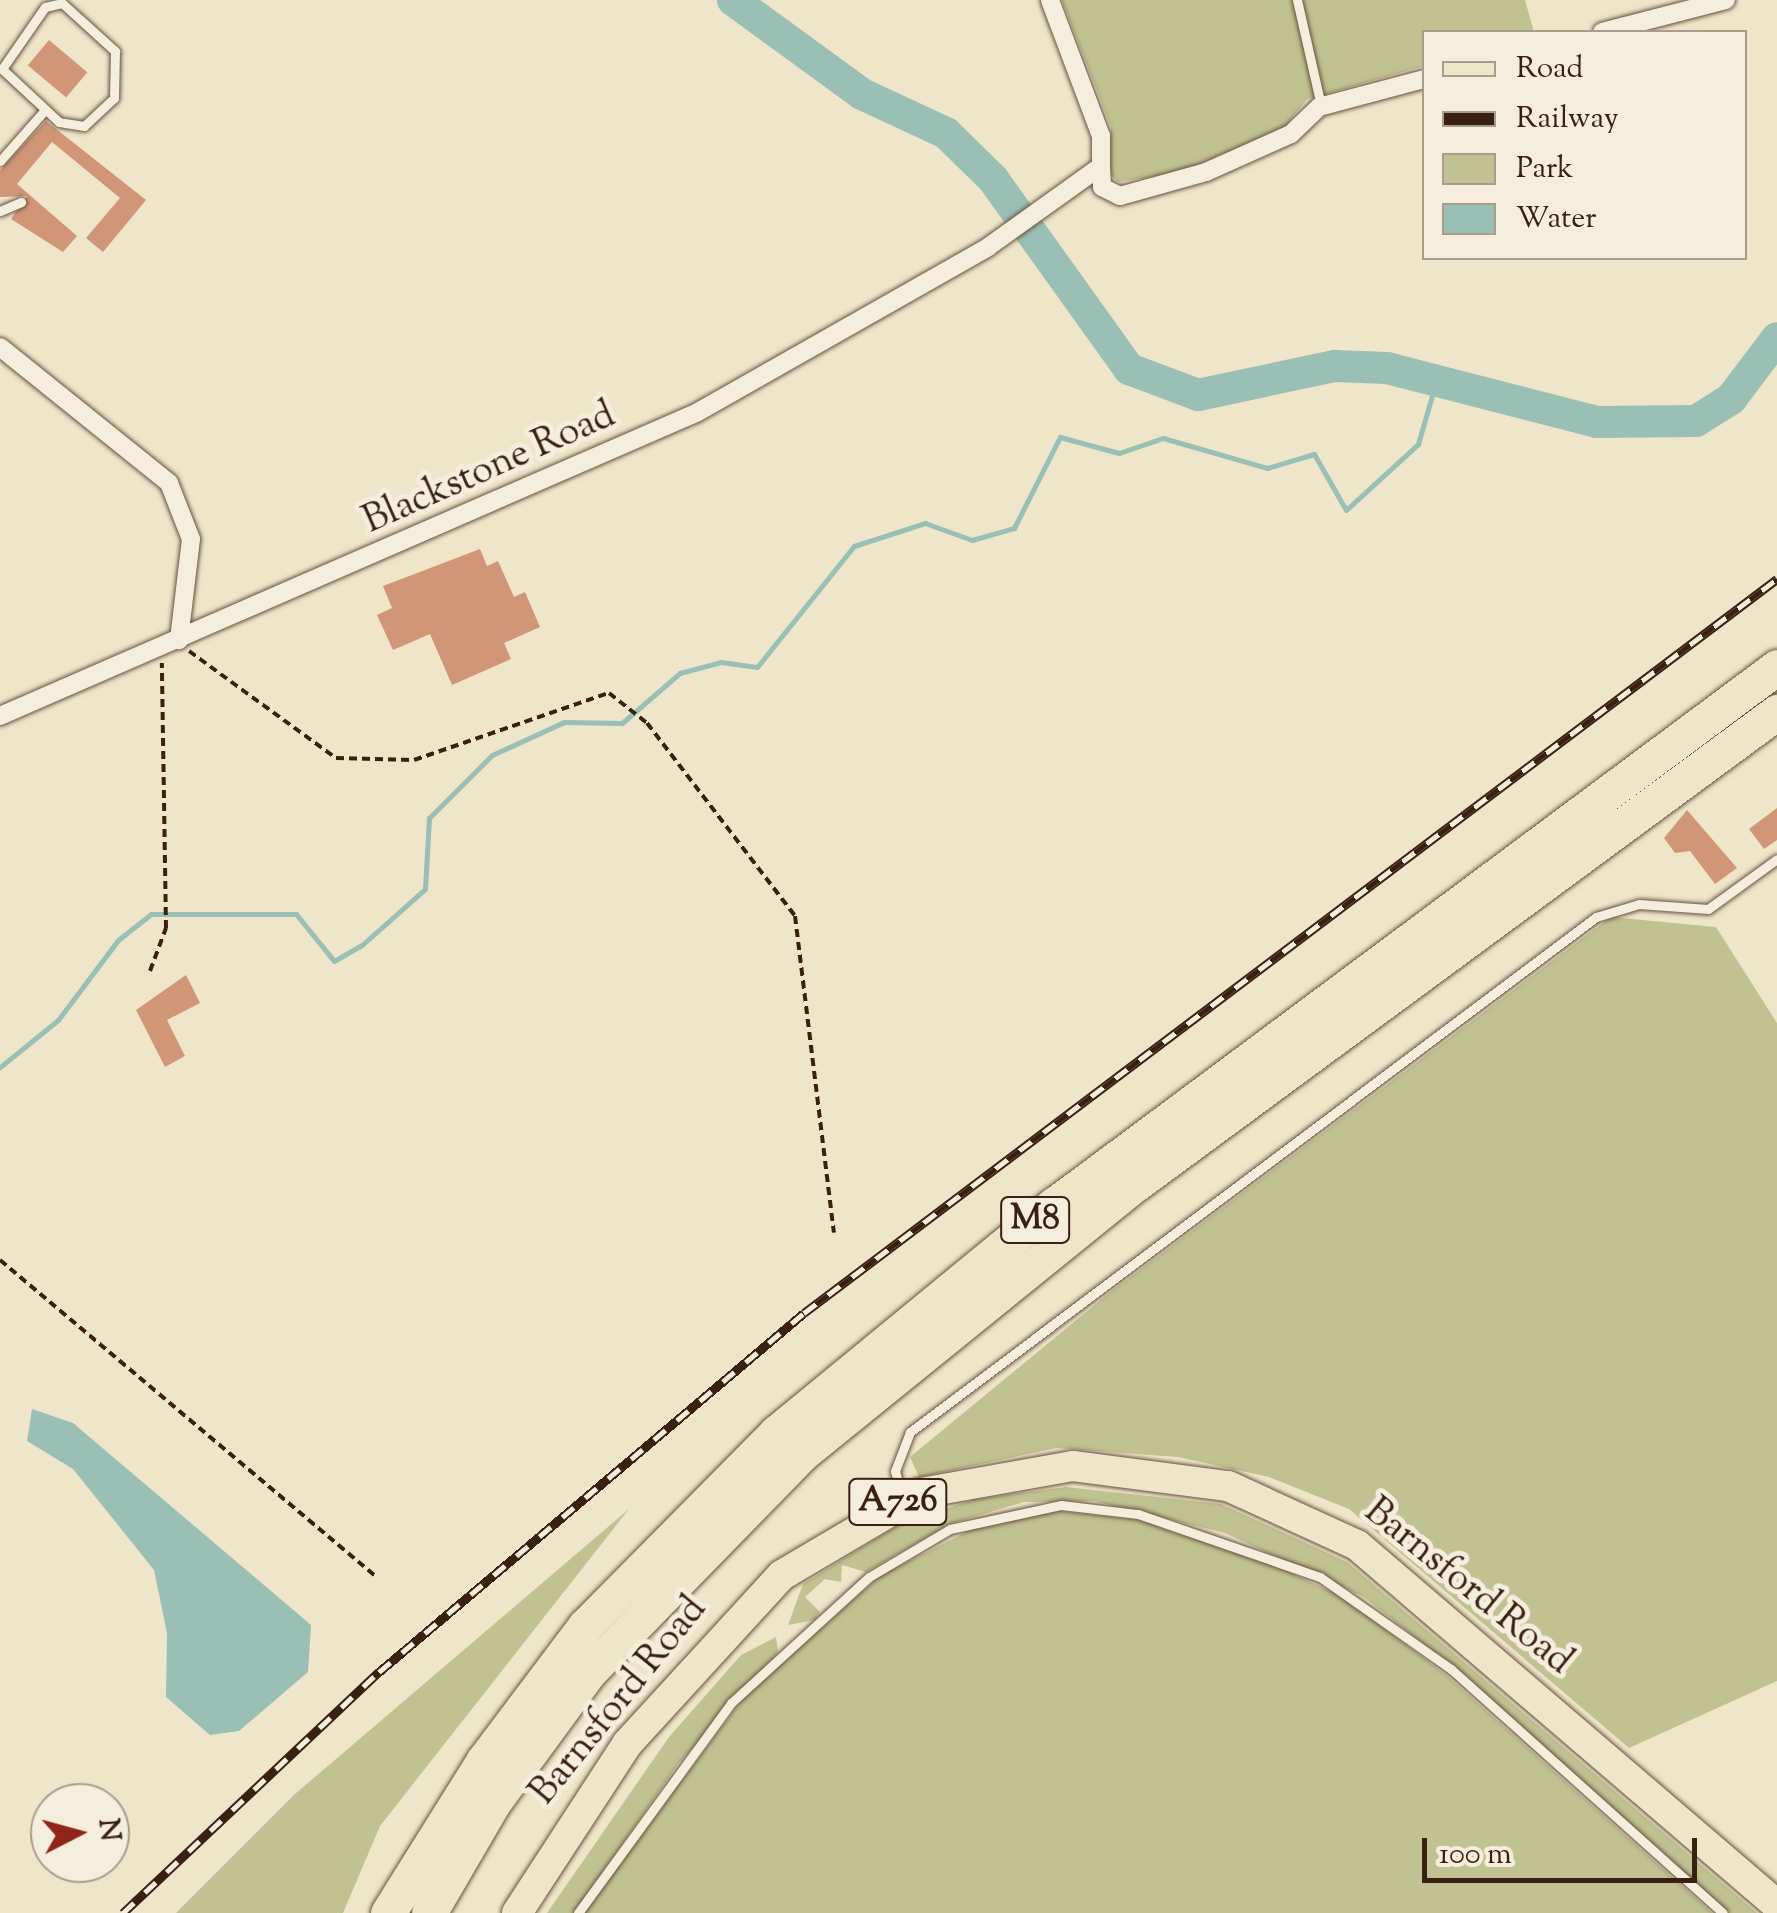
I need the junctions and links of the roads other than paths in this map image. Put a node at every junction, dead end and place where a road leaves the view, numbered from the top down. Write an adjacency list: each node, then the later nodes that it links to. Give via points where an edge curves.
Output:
1 (1050, 0): 9 (street, via 1101,136)
2 (1298, 0): 6 (lane)
3 (1726, 0): 4 (street)
4 (1610, 30)
5 (1422, 80): 6 (street)
6 (1321, 106): 9 (street, via 1291,134 1206,172 1120,196 1102,188)
7 (44, 111): 7 (lane, via 4,76 2,62 45,7 62,3 112,45 114,98 84,126); 8 (lane)
8 (0, 162)
9 (1100, 166): 13 (street, Blackstone Road, via 988,247 698,412)
10 (21, 202): 11 (lane)
11 (0, 211)
12 (0, 347): 13 (street, via 169,484 190,539)
13 (171, 644): 16 (street, Blackstone Road)
14 (1777, 667): 21 (highway, M8, via 1054,1205 776,1432 585,1626 484,1760)
15 (1777, 712): 19 (highway, M8, via 1137,1183 844,1417 694,1556 590,1672)
16 (0, 716)
17 (1777, 859): 18 (lane, via 1708,909 1639,904 1596,917 910,1432 895,1471)
18 (902, 1500): 20 (main road, Barnsford Road / A726, via 1012,1471 1099,1466 1200,1478 1294,1510 1398,1575); 23 (main road, Barnsford Road / A726, via 810,1553 728,1628 627,1744)
19 (458, 1863): 21 (highway, M8); 22 (highway, M8)
20 (1777, 1905)
21 (403, 1907)
22 (438, 1913)
23 (517, 1913)
24 (578, 1913): 25 (lane, via 731,1704 869,1577 950,1528 1060,1504 1155,1519 1320,1576 1451,1669)
25 (1722, 1913)

